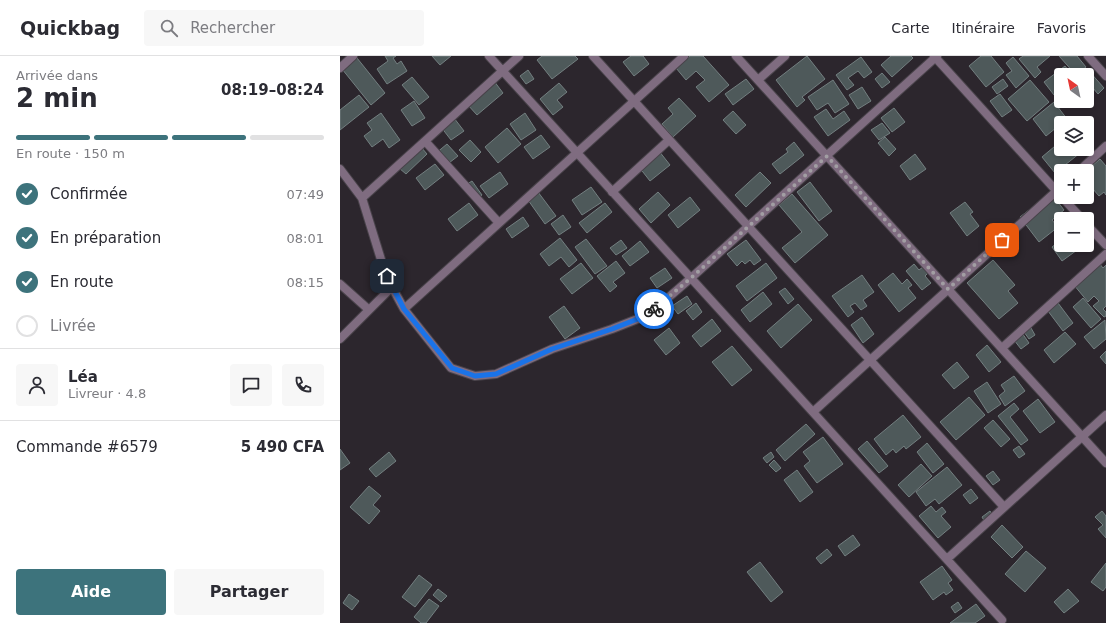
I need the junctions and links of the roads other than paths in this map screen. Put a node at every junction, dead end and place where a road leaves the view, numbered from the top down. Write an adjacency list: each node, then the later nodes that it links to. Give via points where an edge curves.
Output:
1 (353, 56): 10 (street)
2 (489, 56): 11 (street)
3 (519, 56): 11 (street)
4 (593, 56): 14 (street)
5 (684, 56): 14 (street)
6 (736, 56): 13 (street)
7 (785, 56): 13 (street)
8 (935, 56): 19 (street); 22 (street)
9 (1088, 56): 12 (street)
10 (340, 68)
11 (502, 71): 16 (street); 18 (street)
12 (1106, 76)
13 (758, 80): 19 (street)
14 (634, 101): 15 (street); 18 (street)
15 (669, 140): 23 (street); 29 (street)
16 (425, 141): 24 (street); 28 (street)
17 (1106, 146): 20 (street)
18 (577, 153): 23 (street); 28 (street)
19 (827, 156): 29 (street); 36 (street)
20 (1086, 164)
21 (340, 169): 24 (street)
22 (1054, 186)
23 (612, 192): 33 (street)
24 (362, 198): 35 (street)
25 (1054, 198): 36 (street)
26 (1069, 204): 27 (street)
27 (1076, 212)
28 (499, 223): 38 (street)
29 (748, 227): 33 (street); 41 (street)
30 (1094, 232): 31 (street)
31 (1106, 245)
32 (1106, 254): 40 (street)
33 (691, 278): 38 (street, via 640,318 552,349 496,374 475,376 452,368); 42 (street)
34 (340, 284): 37 (street)
35 (392, 287): 37 (street); 38 (street)
36 (948, 289): 40 (street); 41 (street)
37 (368, 309): 39 (street)
38 (404, 309)
39 (340, 339)
40 (1002, 348): 44 (street)
41 (870, 360): 42 (street); 46 (street)
42 (813, 412): 47 (street)
43 (1106, 415): 44 (street)
44 (1082, 436): 45 (street); 46 (street)
45 (1106, 463)
46 (1004, 507): 47 (street)
47 (946, 559): 48 (street)
48 (1002, 620)

